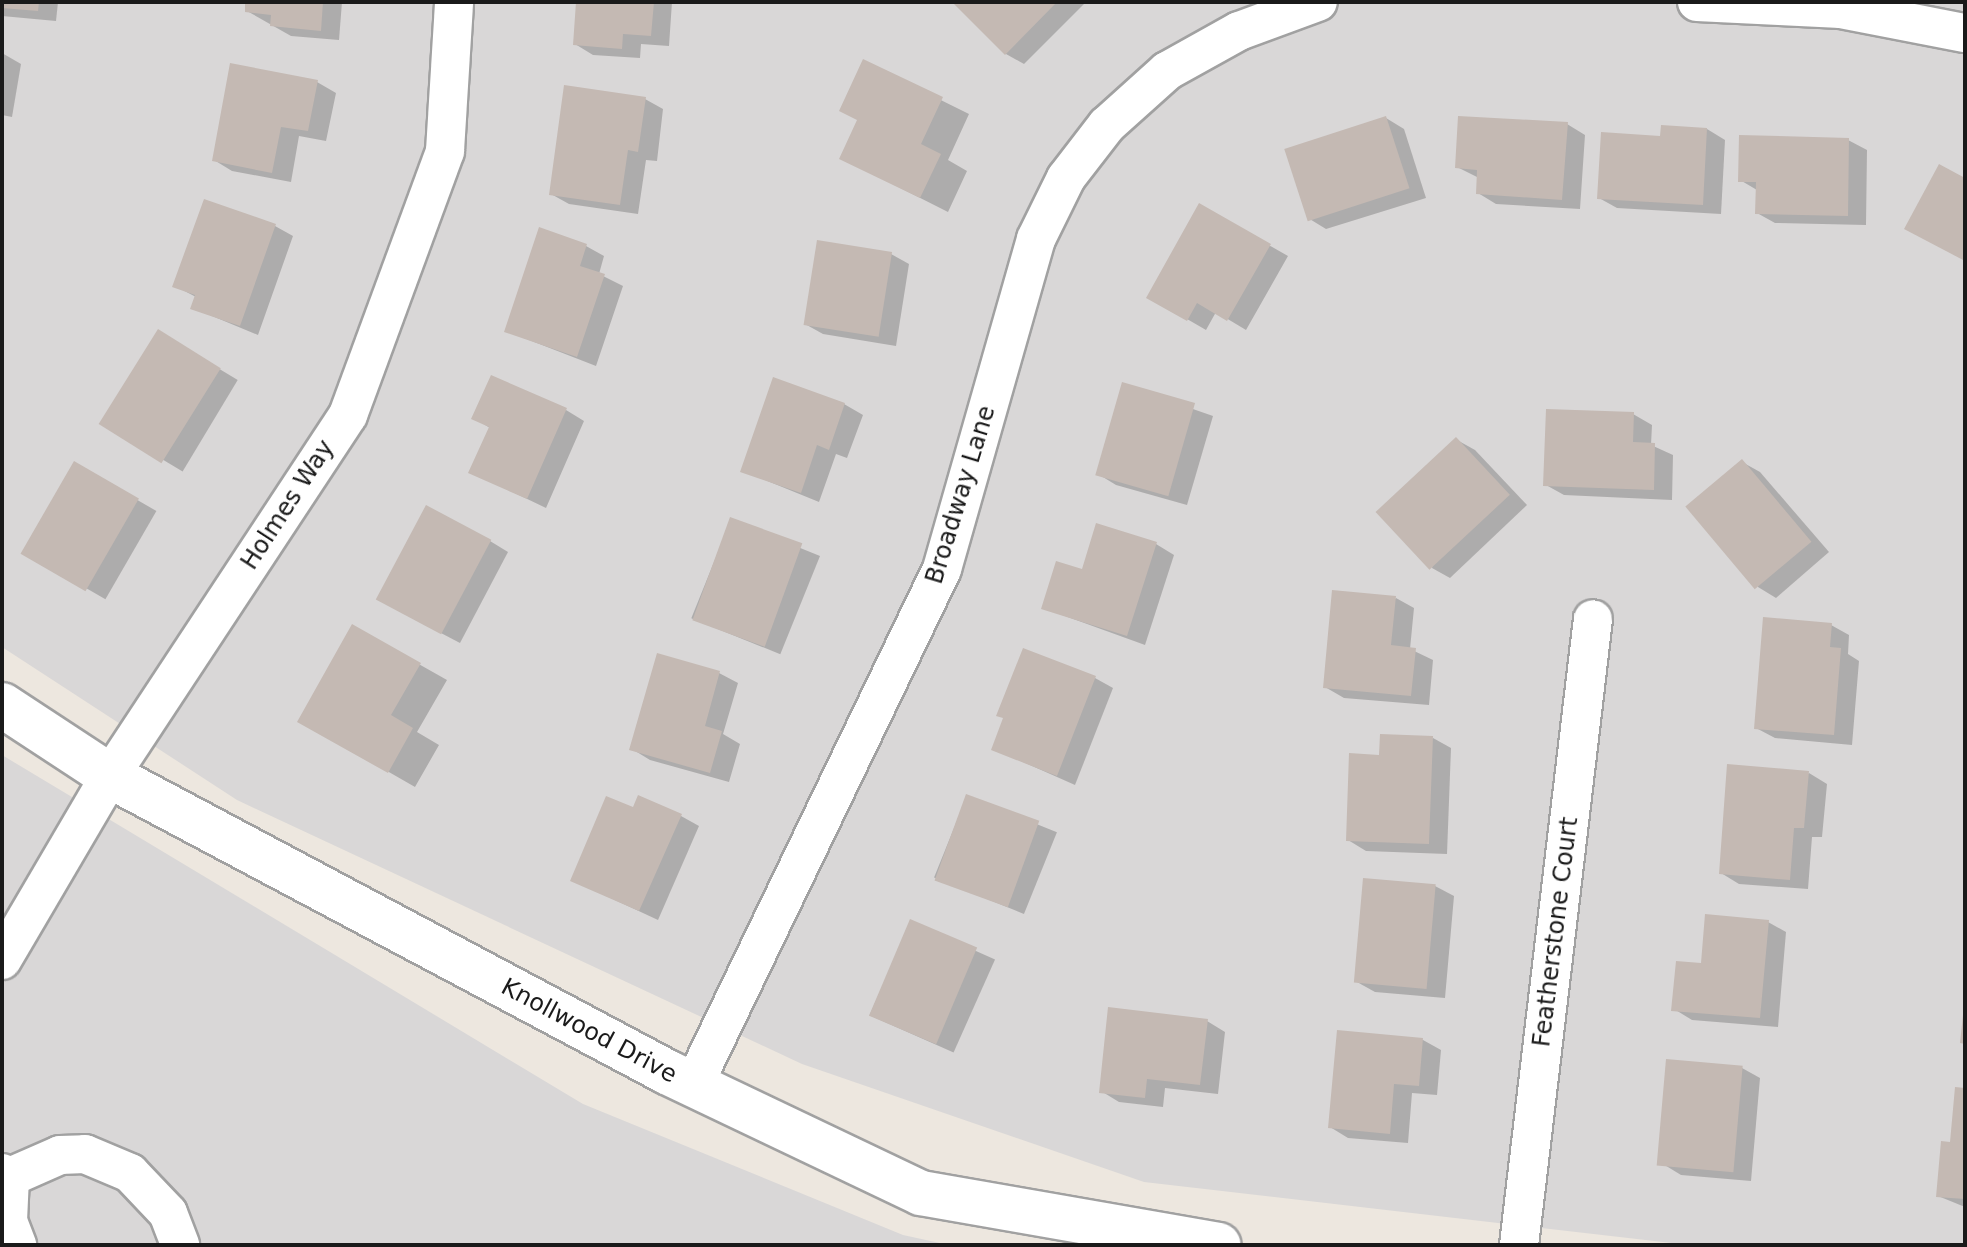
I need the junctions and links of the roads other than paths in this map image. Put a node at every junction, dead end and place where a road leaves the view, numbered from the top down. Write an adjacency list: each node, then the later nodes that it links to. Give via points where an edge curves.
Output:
1 (454, 2): 7 (street, Holmes Way, via 445,151 348,415)
2 (1318, 2): 9 (street, Broadway Lane, via 1239,31 1167,71 1107,125 1066,178 1036,239 942,569)
3 (1697, 2): 4 (street, via 1841,9)
4 (1965, 33)
5 (1593, 619): 14 (street, Featherstone Court)
6 (2, 705): 7 (street, Knollwood Drive)
7 (110, 776): 8 (street, Holmes Way); 9 (street, Knollwood Drive)
8 (2, 960)
9 (693, 1086): 13 (street, Knollwood Drive, via 921,1193)
10 (6, 1175): 11 (street, via 8,1221); 12 (street, via 60,1155 85,1154 130,1173 168,1213)
11 (17, 1245)
12 (180, 1245)
13 (1218, 1245)
14 (1519, 1245)

